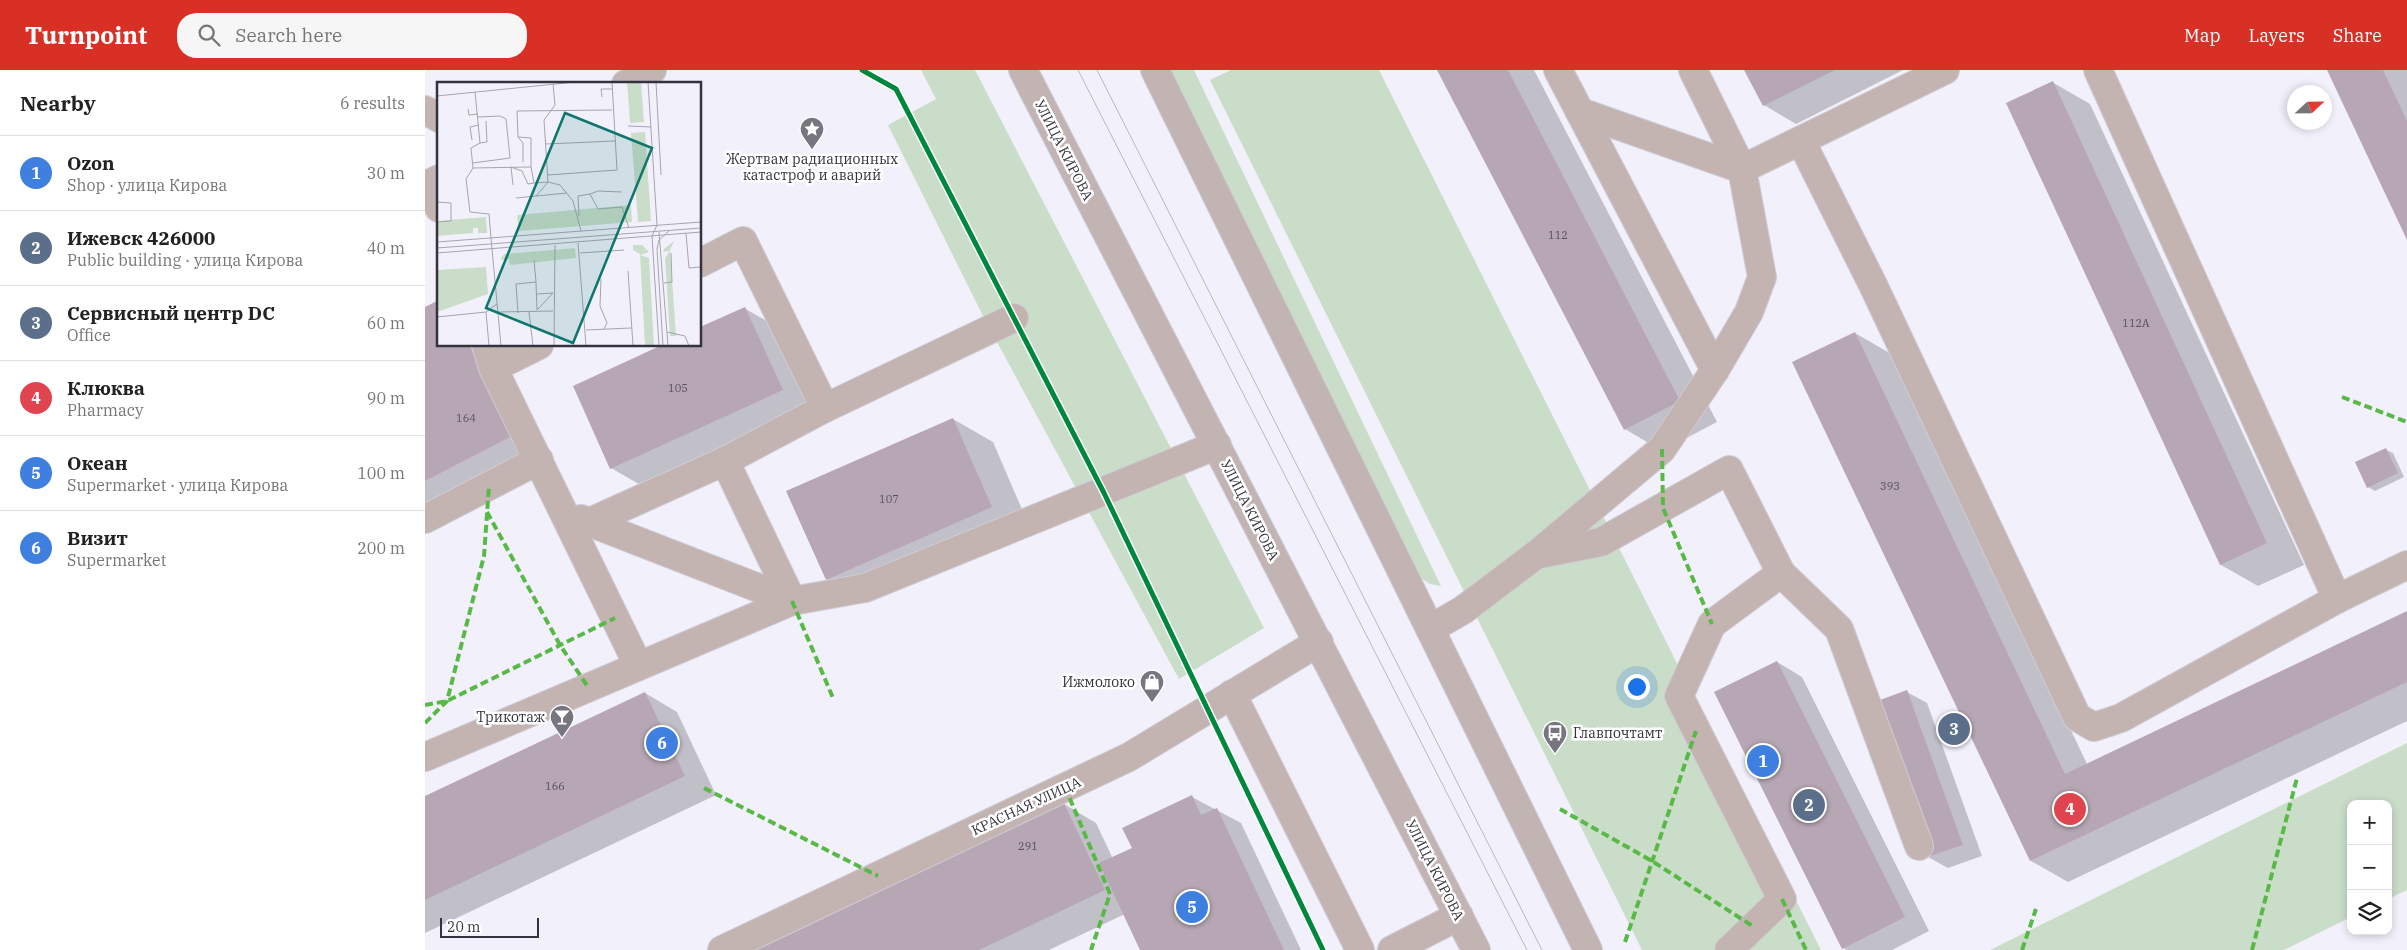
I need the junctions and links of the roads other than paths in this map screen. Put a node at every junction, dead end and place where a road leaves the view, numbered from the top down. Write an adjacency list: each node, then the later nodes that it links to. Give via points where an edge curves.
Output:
1 (652, 70): 8 (main road)
2 (1023, 70): 20 (main road, УЛИЦА КИРОВА)
3 (1155, 70): 31 (main road)
4 (1558, 70): 10 (lane)
5 (1693, 70): 13 (lane)
6 (1945, 70): 12 (lane)
7 (2098, 70): 29 (lane)
8 (630, 82)
9 (425, 110): 11 (lane)
10 (1579, 112): 13 (lane); 18 (lane)
11 (437, 117)
12 (1801, 141): 13 (lane); 29 (lane, via 2077,717 2094,727 2121,718)
13 (1742, 169): 18 (lane, via 1762,277 1749,312)
14 (701, 262): 19 (lane, via 743,241)
15 (1014, 318): 19 (lane)
16 (535, 346): 17 (lane)
17 (490, 357): 21 (lane)
18 (1715, 370): 26 (lane, via 1662,449)
19 (825, 408): 22 (lane)
20 (1217, 445): 30 (lane, via 865,588); 32 (main road, УЛИЦА КИРОВА)
21 (539, 460): 23 (lane); 24 (lane)
22 (725, 462): 25 (lane); 30 (lane)
23 (564, 514): 25 (lane); 33 (lane)
24 (425, 519)
25 (591, 522): 30 (lane)
26 (1537, 554): 28 (lane, via 1601,542 1729,470); 31 (lane, via 1463,610)
27 (2407, 565): 29 (lane)
28 (1781, 573): 36 (lane, via 1839,629); 43 (lane, via 1712,624 1679,696 1782,899)
29 (2337, 599)
30 (792, 601): 33 (lane)
31 (1430, 629): 42 (main road)
32 (1319, 642): 34 (lane, КРАСНАЯ УЛИЦА); 37 (main road, УЛИЦА КИРОВА)
33 (638, 665): 35 (lane)
34 (1232, 694): 38 (lane, КРАСНАЯ УЛИЦА, via 1129,757); 39 (lane)
35 (425, 757)
36 (1919, 846)
37 (1459, 916): 40 (lane); 41 (main road, УЛИЦА КИРОВА)
38 (722, 950)
39 (1360, 950)
40 (1392, 950)
41 (1476, 950)
42 (1588, 950)
43 (1729, 950)

